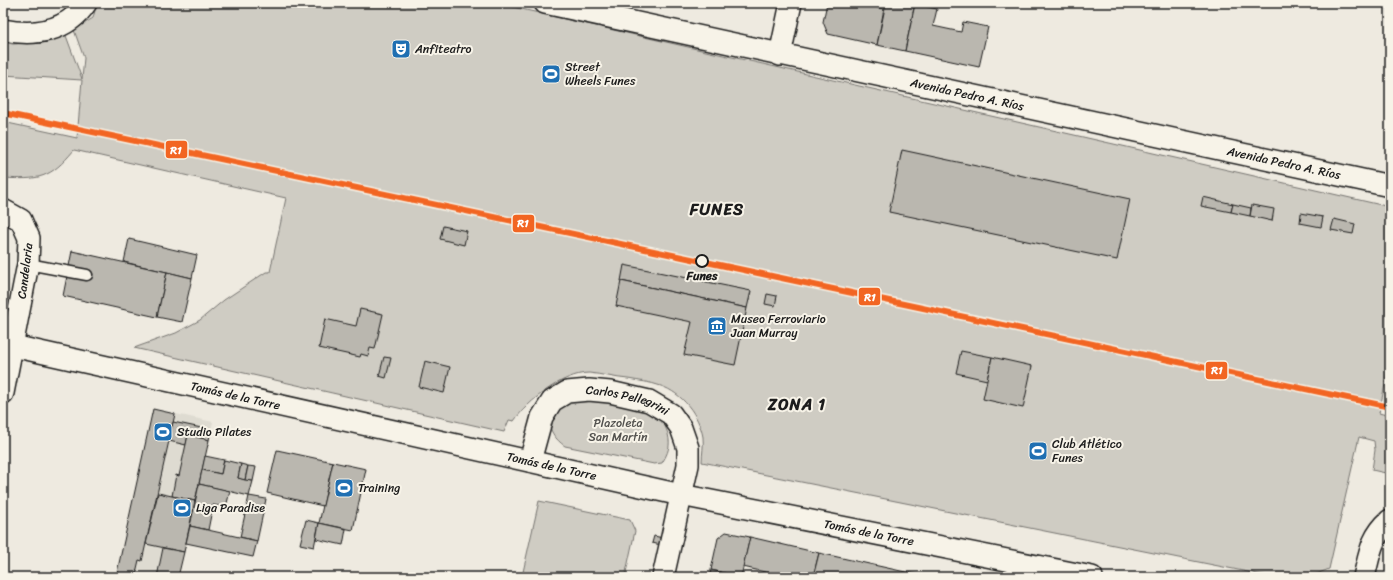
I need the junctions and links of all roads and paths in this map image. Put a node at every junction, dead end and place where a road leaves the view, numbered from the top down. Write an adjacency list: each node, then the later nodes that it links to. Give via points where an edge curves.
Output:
1 (86, 3): 4 (street, via 80,12 66,23 44,32)
2 (545, 3): 5 (street, Avenida Pedro A. Ríos)
3 (791, 3): 5 (street)
4 (3, 30)
5 (780, 54): 6 (street, Avenida Pedro A. Ríos)
6 (1390, 186)
7 (3, 210): 8 (street, Candelaria, via 21,220 29,238)
8 (28, 264): 9 (lane); 10 (street, Candelaria)
9 (87, 276)
10 (13, 346): 11 (street, Candelaria); 12 (street, Tomás de la Torre)
11 (3, 393)
12 (530, 461): 13 (street, Tomás de la Torre); 13 (street, Carlos Pellegrini, via 542,418 552,401 567,392 610,392 649,401 671,414 681,428 688,448 688,465)
13 (681, 495): 15 (street, Carlos Pellegrini); 16 (street, Tomás de la Torre)
14 (1390, 520): 17 (street, via 1381,528 1373,543)
15 (663, 577)
16 (1092, 577)
17 (1364, 577)

